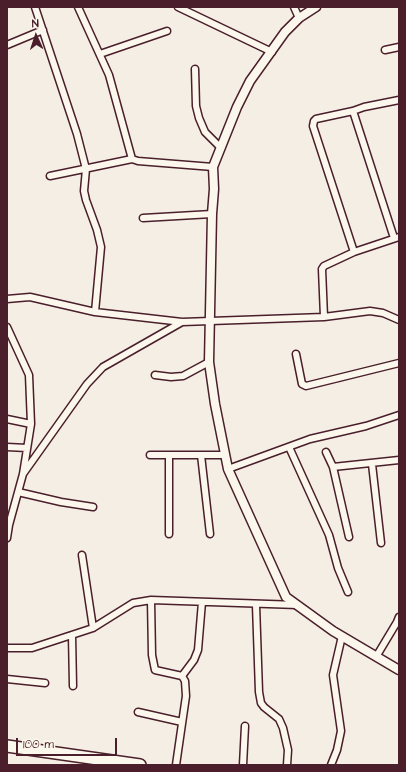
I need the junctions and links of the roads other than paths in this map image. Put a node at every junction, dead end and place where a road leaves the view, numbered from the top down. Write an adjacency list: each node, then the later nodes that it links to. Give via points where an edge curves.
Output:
1 (35, 7): 7 (street)
2 (78, 7): 13 (street)
3 (178, 7): 12 (street)
4 (294, 7): 6 (street)
5 (316, 7): 6 (street)
6 (299, 18): 12 (street, via 285,32)
7 (43, 30): 9 (street); 20 (street)
8 (167, 31): 13 (street)
9 (7, 45)
10 (399, 47): 11 (street)
11 (385, 50)
12 (272, 52): 17 (street, via 250,81)
13 (100, 54): 18 (street, via 110,75)
14 (195, 69): 17 (street, via 196,106 199,118 205,132)
15 (399, 100): 16 (street)
16 (353, 111): 24 (street); 25 (street, via 316,119 313,126)
17 (221, 148): 19 (street)
18 (132, 159): 19 (street); 20 (street)
19 (214, 167): 22 (street)
20 (86, 169): 21 (street); 27 (street, via 84,191 101,246)
21 (50, 176)
22 (212, 214): 23 (street); 31 (street)
23 (143, 218)
24 (397, 237): 25 (street)
25 (354, 252): 28 (street, via 322,268)
26 (7, 299): 27 (street, via 30,297)
27 (95, 312): 30 (street)
28 (324, 317): 29 (street, via 370,311); 31 (street)
29 (399, 320)
30 (182, 322): 31 (street); 52 (street, via 103,367 87,384)
31 (210, 322): 34 (street)
32 (7, 327): 39 (street, via 29,375)
33 (296, 354): 35 (street, via 302,384 306,386)
34 (208, 362): 36 (street, via 183,376); 47 (street)
35 (399, 363)
36 (155, 374)
37 (399, 415): 41 (street)
38 (7, 419): 39 (street)
39 (31, 424): 42 (street)
40 (7, 447): 42 (street)
41 (289, 447): 50 (street); 61 (street, via 329,534 338,568)
42 (27, 448): 52 (street)
43 (326, 452): 51 (street)
44 (150, 455): 45 (street)
45 (169, 455): 46 (street); 55 (street)
46 (201, 455): 47 (street); 56 (street)
47 (225, 455): 50 (street)
48 (399, 460): 49 (street)
49 (372, 464): 51 (street); 59 (street)
50 (228, 468): 65 (street, via 286,597)
51 (333, 468): 57 (street)
52 (22, 474): 53 (street)
53 (18, 492): 54 (street); 58 (street)
54 (93, 507)
55 (169, 534)
56 (210, 534)
57 (349, 537)
58 (7, 538)
59 (381, 542)
60 (82, 555): 67 (street)
61 (348, 592)
62 (151, 600): 63 (street); 67 (street, via 133,603); 73 (street, via 152,655 155,670)
63 (202, 602): 64 (street); 73 (street, via 198,650)
64 (256, 605): 65 (street); 84 (street, via 259,692 264,707 279,719 283,728 288,750)
65 (298, 605): 69 (street)
66 (399, 617): 71 (street)
67 (92, 628): 68 (street)
68 (72, 635): 70 (street, via 32,648); 76 (street)
69 (342, 636): 71 (street); 85 (street, via 333,675 341,731)
70 (7, 648)
71 (376, 656): 72 (street)
72 (399, 670)
73 (182, 676): 78 (street, via 186,696)
74 (7, 679): 75 (street)
75 (45, 683)
76 (73, 686)
77 (138, 712): 78 (street)
78 (182, 722): 82 (street)
79 (245, 726): 83 (street)
80 (7, 746): 81 (highway)
81 (140, 765)
82 (176, 765)
83 (243, 765)
84 (287, 765)
85 (331, 765)

